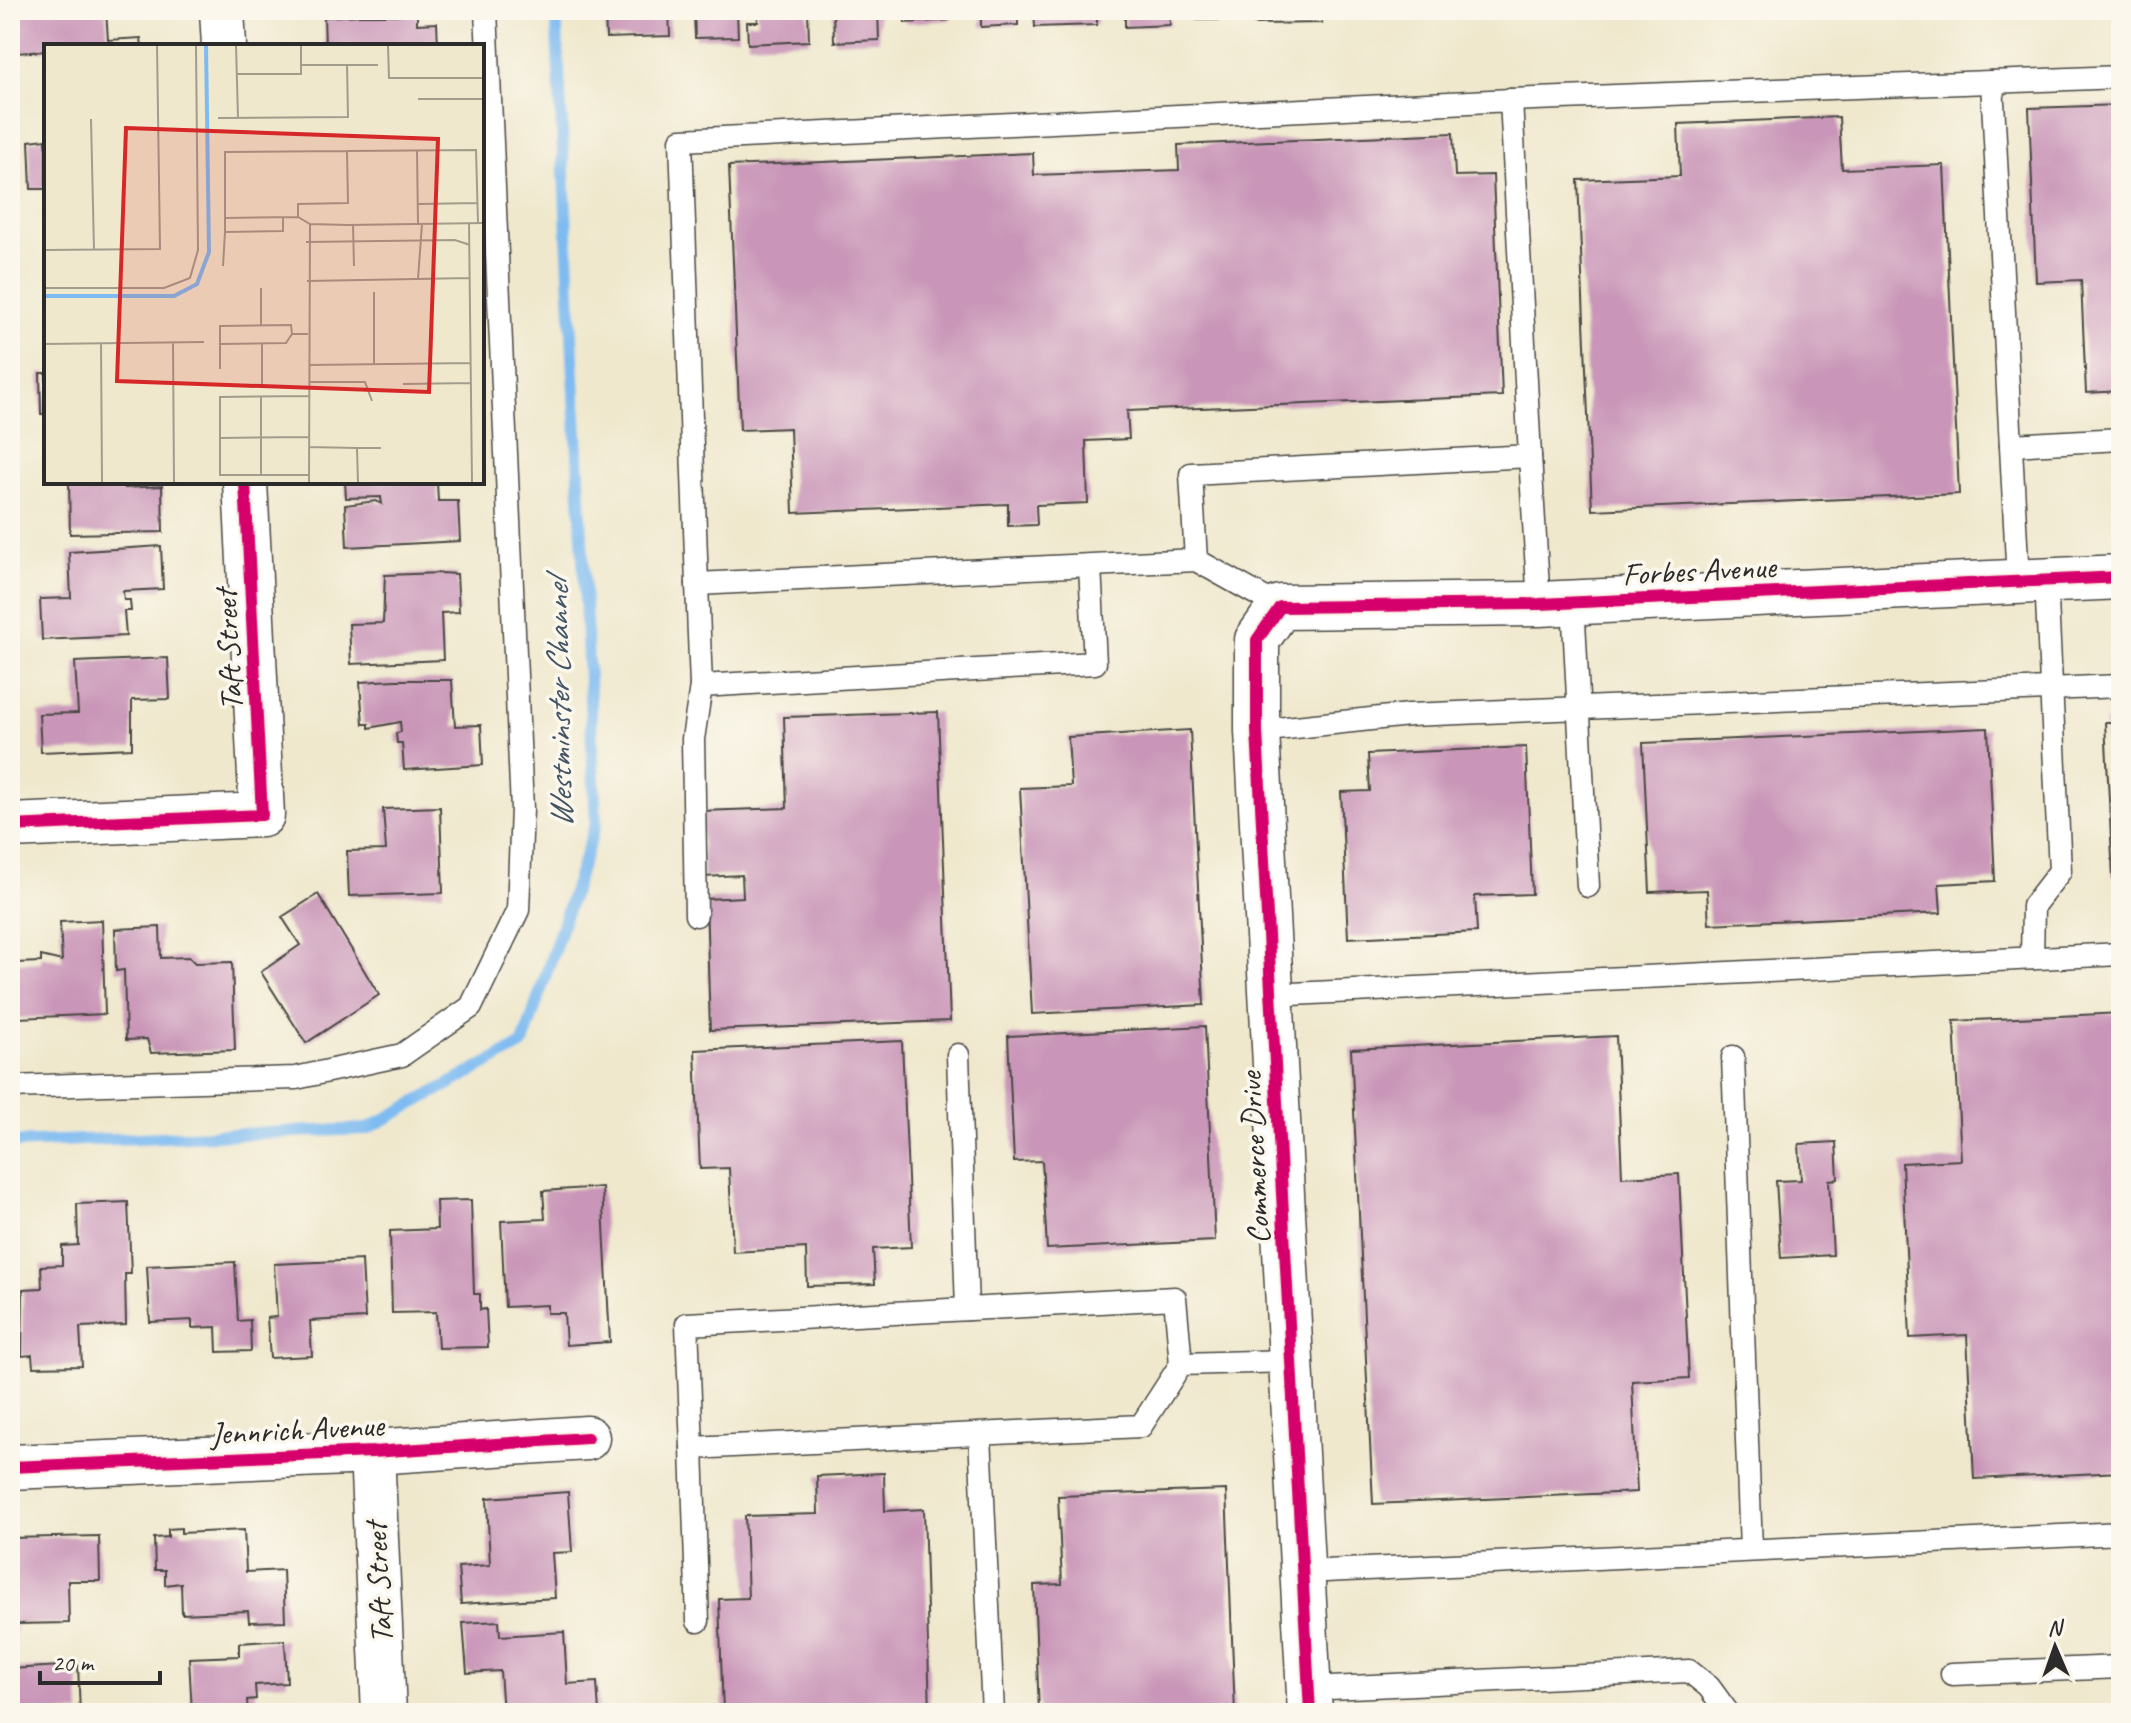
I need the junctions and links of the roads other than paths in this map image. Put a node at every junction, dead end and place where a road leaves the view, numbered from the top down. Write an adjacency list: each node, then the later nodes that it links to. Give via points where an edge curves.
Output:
1 (222, 10): 3 (street)
2 (486, 10): 31 (lane, via 522,809 518,910 471,1007 402,1055 296,1078)
3 (224, 44)
4 (2121, 77): 5 (lane)
5 (1992, 82): 6 (lane); 8 (lane)
6 (1511, 100): 9 (lane); 15 (lane, via 681,140)
7 (2121, 439): 8 (lane)
8 (2011, 445): 14 (lane)
9 (1530, 456): 11 (lane, via 1191,474); 16 (lane)
10 (245, 484): 23 (street, Taft Street, via 262,815)
11 (1196, 560): 12 (lane); 17 (lane)
12 (1090, 566): 15 (lane); 18 (lane, via 1095,663)
13 (2121, 577): 14 (street, Forbes Avenue)
14 (2032, 580): 16 (street, Forbes Avenue); 20 (lane)
15 (697, 584): 18 (lane)
16 (1556, 603): 17 (street, Forbes Avenue); 21 (lane)
17 (1280, 607): 22 (street, Commerce Drive, via 1257,640)
18 (701, 686): 25 (lane, via 693,739)
19 (2121, 686): 20 (lane)
20 (2051, 689): 21 (lane); 27 (lane, via 2060,871 2033,906)
21 (1578, 709): 22 (lane, via 1409,715); 24 (lane)
22 (1257, 731): 28 (street, Commerce Drive)
23 (10, 826)
24 (1588, 886)
25 (696, 915)
26 (2121, 954): 27 (lane)
27 (2032, 958): 28 (lane)
28 (1271, 995): 33 (street, Commerce Drive)
29 (958, 1055): 32 (lane)
30 (1733, 1057): 41 (lane)
31 (10, 1087)
32 (967, 1309): 34 (lane, via 1175,1298); 37 (lane, via 687,1324)
33 (1293, 1361): 34 (lane); 42 (street, Commerce Drive)
34 (1181, 1364): 35 (lane, via 1141,1426)
35 (980, 1435): 37 (lane); 48 (lane)
36 (587, 1438): 38 (street, Jennrich Avenue)
37 (692, 1448): 43 (lane)
38 (372, 1452): 39 (street, Jennrich Avenue); 47 (street, Taft Street)
39 (10, 1467)
40 (2121, 1533): 41 (lane)
41 (1751, 1550): 42 (lane)
42 (1304, 1572): 46 (street, Commerce Drive)
43 (698, 1621)
44 (2121, 1667): 45 (lane)
45 (1952, 1674)
46 (1309, 1701): 49 (lane, via 1689,1671)
47 (384, 1713)
48 (993, 1713)
49 (1728, 1713)

